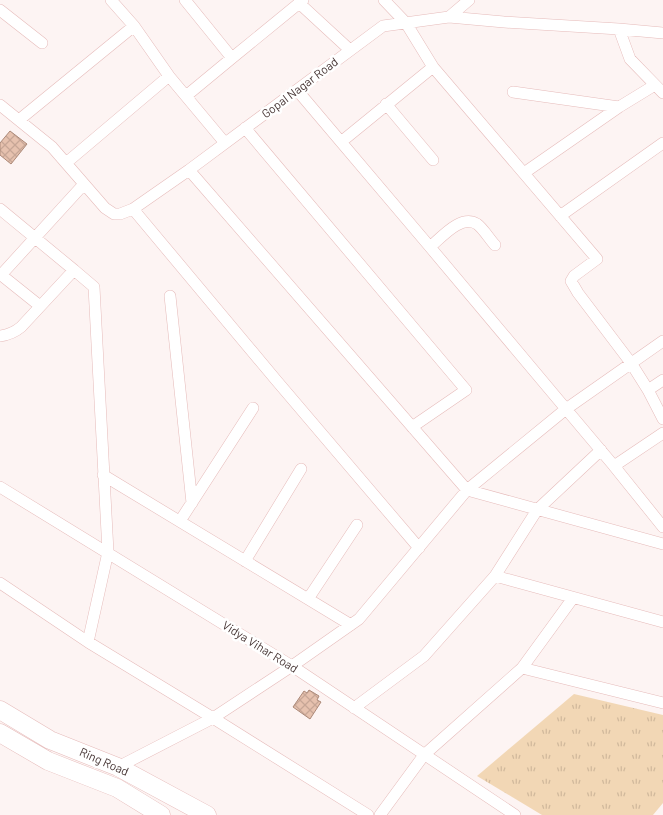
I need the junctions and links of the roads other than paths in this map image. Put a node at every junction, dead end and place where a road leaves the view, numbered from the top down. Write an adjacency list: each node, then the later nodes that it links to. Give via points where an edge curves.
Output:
1 (110, 0): 9 (street)
2 (185, 0): 14 (street)
3 (384, 0): 8 (street)
4 (469, 0): 7 (street)
5 (301, 2): 13 (street); 14 (street)
6 (0, 10): 12 (street)
7 (449, 17): 8 (street, Gopal Nagar Road); 10 (street, Gopal Nagar Road)
8 (406, 22): 13 (street, Gopal Nagar Road, via 383,26); 15 (street)
9 (134, 26): 16 (street); 24 (street)
10 (619, 29): 11 (street, Gopal Nagar Road); 17 (street, via 630,59)
11 (663, 33)
12 (42, 43)
13 (350, 50): 18 (street, Gopal Nagar Road)
14 (232, 58): 20 (street)
15 (433, 66): 21 (street); 32 (street)
16 (170, 76): 20 (street); 30 (street)
17 (659, 89): 23 (street)
18 (297, 90): 25 (street, Gopal Nagar Road); 26 (street)
19 (513, 92): 23 (street)
20 (186, 96): 27 (street)
21 (386, 104): 26 (street); 29 (street)
22 (0, 105): 24 (street)
23 (619, 107): 32 (street)
24 (19, 120): 30 (street, via 52,146)
25 (245, 128): 27 (street, Gopal Nagar Road); 52 (street, via 466,390)
26 (341, 142): 39 (street)
27 (225, 143): 31 (street, Gopal Nagar Road)
28 (663, 143): 36 (street)
29 (433, 160)
30 (66, 163): 33 (street)
31 (189, 170): 35 (street, Gopal Nagar Road); 52 (street)
32 (524, 173): 36 (street)
33 (84, 184): 35 (street, via 114,214); 37 (street)
34 (0, 209): 37 (street)
35 (132, 209): 66 (street)
36 (560, 216): 46 (street, via 597,259 571,281)
37 (35, 237): 40 (street); 41 (street)
38 (495, 245): 39 (street, via 477,224 469,222 458,223)
39 (430, 246): 50 (street)
40 (74, 270): 43 (street); 57 (street, via 94,287)
41 (1, 274): 43 (street)
42 (170, 296): 60 (street)
43 (40, 306): 44 (street, via 15,332)
44 (0, 336)
45 (663, 341): 46 (street)
46 (631, 363): 48 (street); 50 (street)
47 (663, 380): 48 (street)
48 (648, 390): 51 (street)
49 (253, 408): 60 (street)
50 (566, 410): 54 (street); 59 (street)
51 (663, 419)
52 (412, 427): 59 (street)
53 (663, 432): 55 (street)
54 (601, 450): 55 (street); 61 (street)
55 (614, 466): 64 (street)
56 (301, 470): 68 (street)
57 (103, 475): 62 (street); 67 (street)
58 (0, 487): 67 (street, Vidya Vihar Road)
59 (467, 490): 61 (street); 66 (street)
60 (192, 502): 62 (street)
61 (537, 510): 65 (street); 69 (street)
62 (180, 521): 68 (street)
63 (357, 526): 72 (street)
64 (663, 527)
65 (663, 544)
66 (419, 548): 74 (street)
67 (108, 552): 75 (street); 76 (street, Vidya Vihar Road)
68 (245, 561): 72 (street)
69 (496, 576): 71 (street); 79 (street, via 424,656)
70 (0, 583): 75 (street)
71 (573, 598): 73 (street); 77 (street)
72 (308, 599): 74 (street)
73 (663, 622)
74 (351, 625): 76 (street)
75 (88, 642): 81 (street)
76 (292, 666): 79 (street, Vidya Vihar Road); 81 (street)
77 (522, 668): 78 (street); 83 (street)
78 (663, 703)
79 (354, 708): 83 (street, Vidya Vihar Road)
80 (0, 710): 84 (main road, Ring Road, via 50,740)
81 (213, 718): 84 (street); 87 (street)
82 (0, 733): 85 (main road, Ring Road, via 48,761 117,788)
83 (424, 754): 88 (street); 89 (street, Vidya Vihar Road)
84 (118, 767): 86 (main road, Ring Road)
85 (161, 815)
86 (207, 815)
87 (368, 815)
88 (380, 815)
89 (515, 815)

